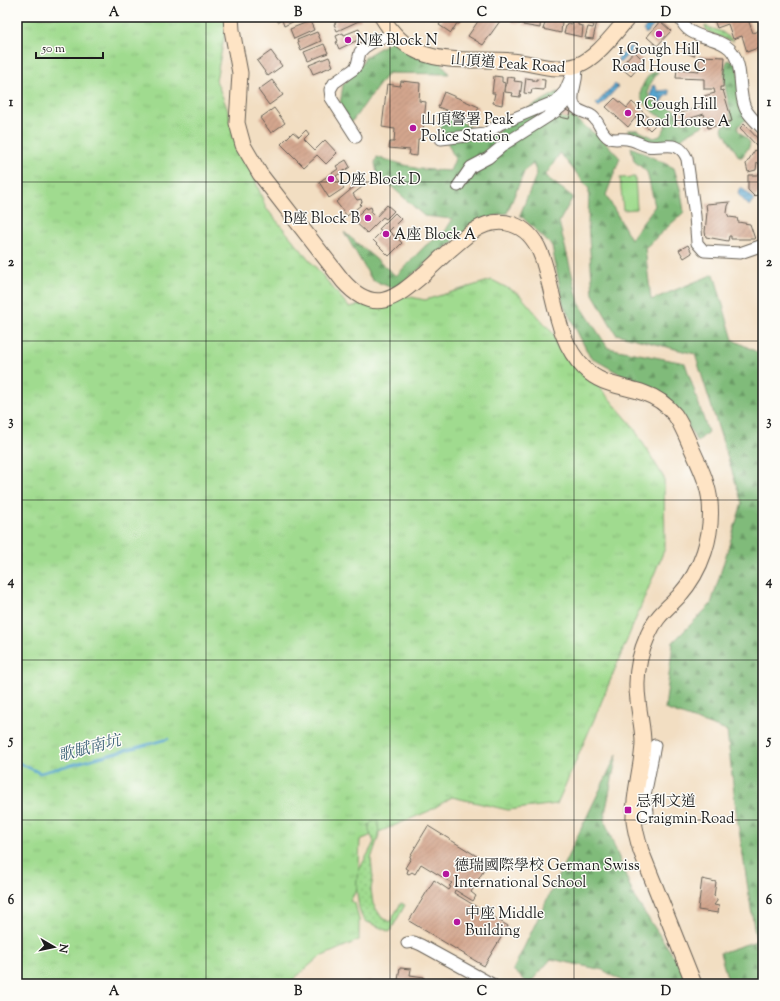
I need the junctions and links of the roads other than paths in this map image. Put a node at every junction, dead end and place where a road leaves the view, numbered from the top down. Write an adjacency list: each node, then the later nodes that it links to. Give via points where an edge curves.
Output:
1 (232, 17): 14 (main road, via 240,72 237,123 243,145 260,174 353,291 372,300 396,296 473,230 493,223 504,222 514,225 529,235 540,251 563,335 580,364 603,381 643,392 659,400 682,426 707,486 709,530 697,571 683,592 658,617 642,650 637,690 643,739)
2 (382, 17): 5 (main road, 山頂道 Peak Road)
3 (629, 17): 6 (main road, 山頂道 Peak Road, via 591,57)
4 (680, 17): 8 (street, via 689,30 724,45 733,54 739,68 745,108)
5 (394, 34): 6 (main road, 山頂道 Peak Road, via 414,50 436,58 505,60 553,68); 9 (street, via 365,47 360,52 354,69 334,83 330,90 331,98)
6 (576, 66): 7 (street); 10 (street, via 565,91 556,101 500,124 485,134)
7 (574, 91): 11 (street, via 555,112 471,167); 12 (street, via 573,100 576,107 593,117 609,138 631,140 650,146 678,147 682,151 687,159 696,243 704,251 740,253)
8 (763, 129)
9 (356, 137)
10 (441, 139)
11 (458, 186)
12 (763, 245)
13 (655, 745): 14 (street, via 645,796 648,812 643,817)
14 (634, 819): 17 (main road, via 643,856)
15 (407, 943): 16 (street, via 421,945)
16 (492, 984)
17 (694, 984)

